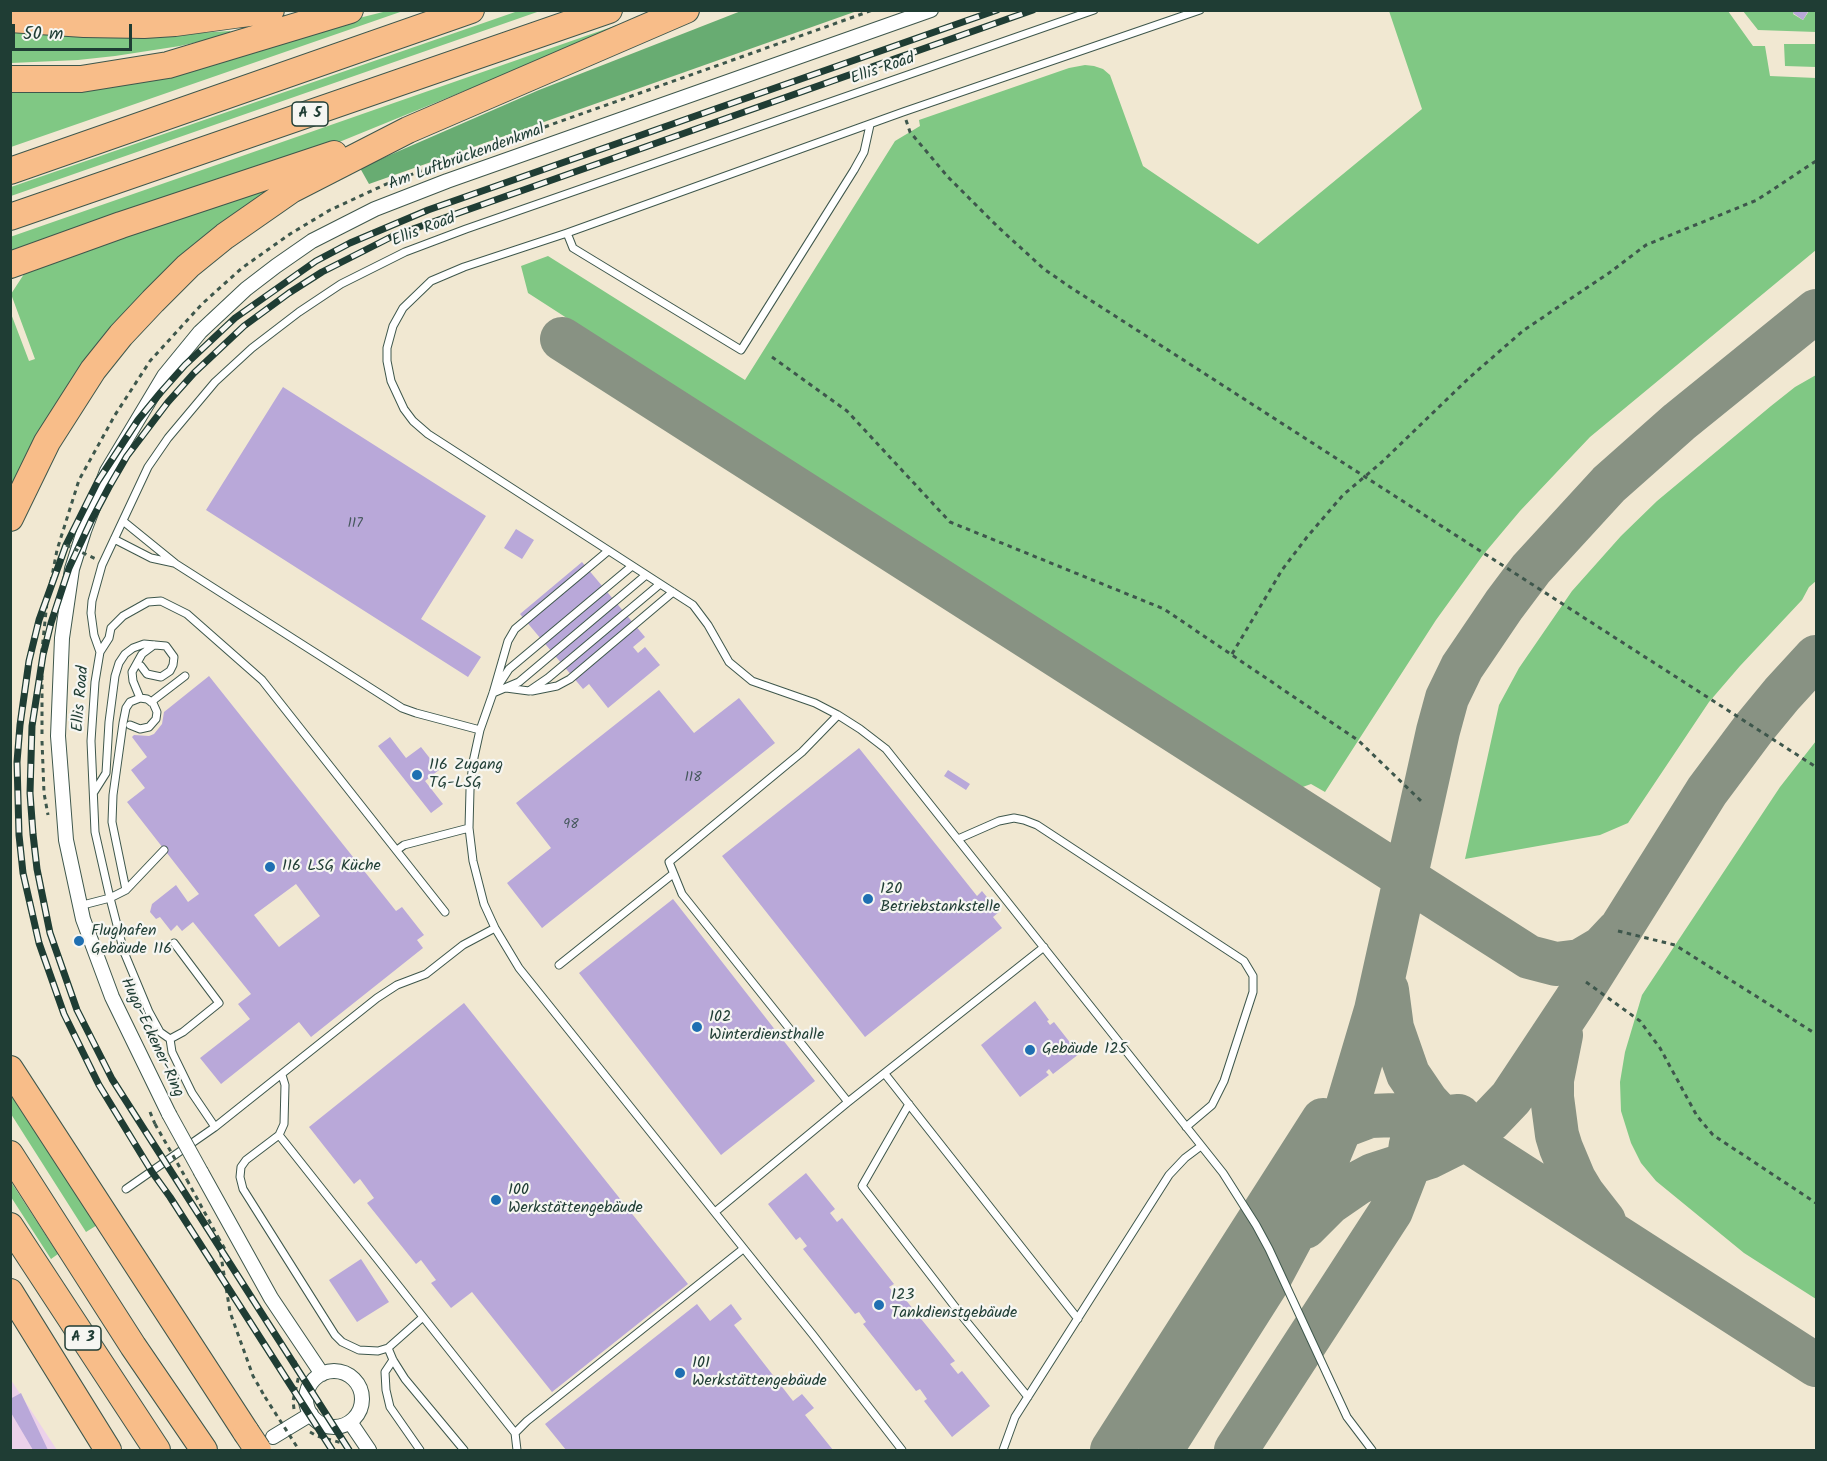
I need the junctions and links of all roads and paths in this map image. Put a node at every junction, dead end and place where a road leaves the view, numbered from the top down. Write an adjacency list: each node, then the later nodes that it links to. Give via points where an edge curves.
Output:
1 (271, 10): 10 (highway, via 144,25)
2 (350, 10): 11 (highway, via 158,67 81,79)
3 (471, 10): 16 (highway)
4 (609, 10): 18 (highway, A 5)
5 (686, 10): 14 (highway)
6 (873, 10): 17 (path)
7 (931, 10): 22 (street, Am Luftbrückendenkmal, via 412,194 320,237 246,289 200,332 164,376)
8 (1094, 10): 25 (lane, Ellis Road, via 466,229 359,274 275,329 215,382 148,467)
9 (1200, 10): 12 (lane)
10 (10, 19)
11 (10, 80)
12 (903, 112): 13 (lane); 23 (path, via 910,132 948,177 1044,269)
13 (870, 125): 19 (lane); 19 (lane, via 864,152 854,170 741,350 573,248)
14 (408, 129): 20 (highway); 24 (highway, via 279,197 188,266 93,370 47,442)
15 (1816, 161): 23 (path, via 1756,200 1646,245 1524,330)
16 (10, 171)
17 (393, 181)
18 (10, 217)
19 (567, 233): 28 (lane, via 431,281 403,308 393,326 387,361 395,392 420,428)
20 (10, 265)
21 (772, 357): 37 (path, via 847,411 950,522 1164,609)
22 (107, 471): 58 (street, Hugo-Eckener-Ring, via 72,569 60,658 60,786)
23 (1363, 477): 37 (path, via 1343,495 1281,570); 48 (path)
24 (10, 518)
25 (123, 521): 26 (lane, Ellis Road); 30 (lane)
26 (114, 539): 30 (lane, via 151,558); 36 (lane, Ellis Road, via 92,601 92,624)
27 (66, 545): 29 (path, bridge)
28 (608, 551): 31 (lane); 42 (lane, via 515,629)
29 (96, 560)
30 (176, 564): 47 (lane, via 402,708)
31 (632, 566): 32 (lane); 42 (lane, via 509,669)
32 (646, 575): 33 (lane); 40 (lane, via 519,682)
33 (660, 584): 34 (lane); 41 (lane)
34 (674, 592): 41 (lane, via 570,679 557,686); 45 (lane, via 693,605 738,671 752,681)
35 (156, 644): 38 (lane, via 171,651 174,657 170,671 155,677); 43 (lane, via 142,654 132,672); 49 (lane, via 134,648 120,663 109,722 106,773)
36 (100, 652): 49 (lane, Ellis Road, via 91,741); 54 (lane, via 111,628 148,602 161,602 187,614 262,680)
37 (1232, 654): 50 (path, via 1359,741)
38 (141, 666)
39 (184, 676): 44 (lane)
40 (506, 688): 41 (lane); 42 (lane)
41 (529, 691)
42 (493, 693): 47 (lane)
43 (140, 698): 44 (lane); 56 (lane, via 126,708 112,822)
44 (151, 702): 46 (lane, via 157,711 149,727)
45 (838, 715): 52 (lane, via 886,749); 55 (lane, via 802,752 669,862)
46 (130, 725)
47 (480, 730): 51 (lane, via 473,762)
48 (1816, 767)
49 (94, 792): 57 (lane, Ellis Road, via 95,832)
50 (1421, 801)
51 (469, 828): 54 (lane); 60 (lane, via 484,904)
52 (958, 839): 63 (lane); 75 (lane, via 1014,818 1036,825 1244,961 1253,976 1253,992 1224,1081 1212,1105)
53 (165, 850): 56 (lane)
54 (397, 850): 59 (lane)
55 (673, 874): 64 (lane); 71 (lane, via 682,894)
56 (126, 890): 57 (lane)
57 (110, 898): 58 (lane); 67 (lane, Ellis Road, via 124,952 148,1011 160,1032)
58 (80, 906): 94 (street, Hugo-Eckener-Ring, bridge, via 112,997 169,1114 271,1298)
59 (445, 912)
60 (495, 928): 70 (lane, via 463,945 426,974 382,994); 81 (lane, via 519,968)
61 (1618, 931): 66 (path, via 1675,945)
62 (174, 943): 67 (lane, via 219,1003)
63 (1044, 947): 69 (lane); 75 (lane)
64 (559, 965)
65 (1586, 982): 80 (path, via 1640,1021 1660,1048 1697,1116 1713,1135)
66 (1816, 1034)
67 (170, 1039): 74 (lane, via 172,1052 192,1093)
68 (10, 1069): 99 (highway)
69 (885, 1074): 71 (lane); 72 (lane)
70 (282, 1075): 74 (lane); 76 (lane, via 284,1124)
71 (848, 1102): 81 (lane)
72 (909, 1104): 89 (lane); 95 (lane, via 862,1186)
73 (155, 1124): 83 (path, bridge)
74 (215, 1127): 79 (lane)
75 (1186, 1127): 77 (lane)
76 (279, 1135): 88 (lane); 91 (lane, via 241,1167 243,1189 335,1335 359,1350)
77 (1201, 1146): 89 (lane, via 1169,1175); 111 (lane, via 1256,1226 1347,1417)
78 (10, 1154): 102 (highway, A 3)
79 (126, 1189)
80 (1816, 1203)
81 (715, 1212): 84 (lane)
82 (10, 1226): 101 (highway, A 3)
83 (218, 1237): 85 (path); 103 (path, bridge, via 230,1312 253,1376)
84 (743, 1249): 98 (lane); 109 (lane)
85 (230, 1256)
86 (10, 1292): 90 (highway, A 3)
87 (10, 1303): 90 (highway, A 3)
88 (423, 1317): 91 (lane); 98 (lane)
89 (1078, 1320): 95 (lane)
90 (35, 1334): 100 (highway, A 3)
91 (388, 1347): 93 (lane)
92 (289, 1352): 96 (path, via 299,1376 293,1401)
93 (393, 1360): 106 (lane, via 385,1372 390,1407); 107 (lane)
94 (322, 1374): 96 (street, via 307,1392); 97 (street, via 331,1371 348,1375 360,1388 361,1406)
95 (1028, 1397): 110 (lane, via 1015,1417)
96 (305, 1417): 97 (street, via 332,1427); 99 (street); 104 (path, via 305,1428)
97 (350, 1422): 105 (street)
98 (515, 1433): 108 (lane)
99 (259, 1440)
100 (108, 1450)
101 (157, 1450)
102 (204, 1450)
103 (299, 1450)
104 (354, 1450)
105 (369, 1450)
106 (420, 1450)
107 (464, 1450)
108 (515, 1450)
109 (902, 1450)
110 (1003, 1450)
111 (1372, 1450)

